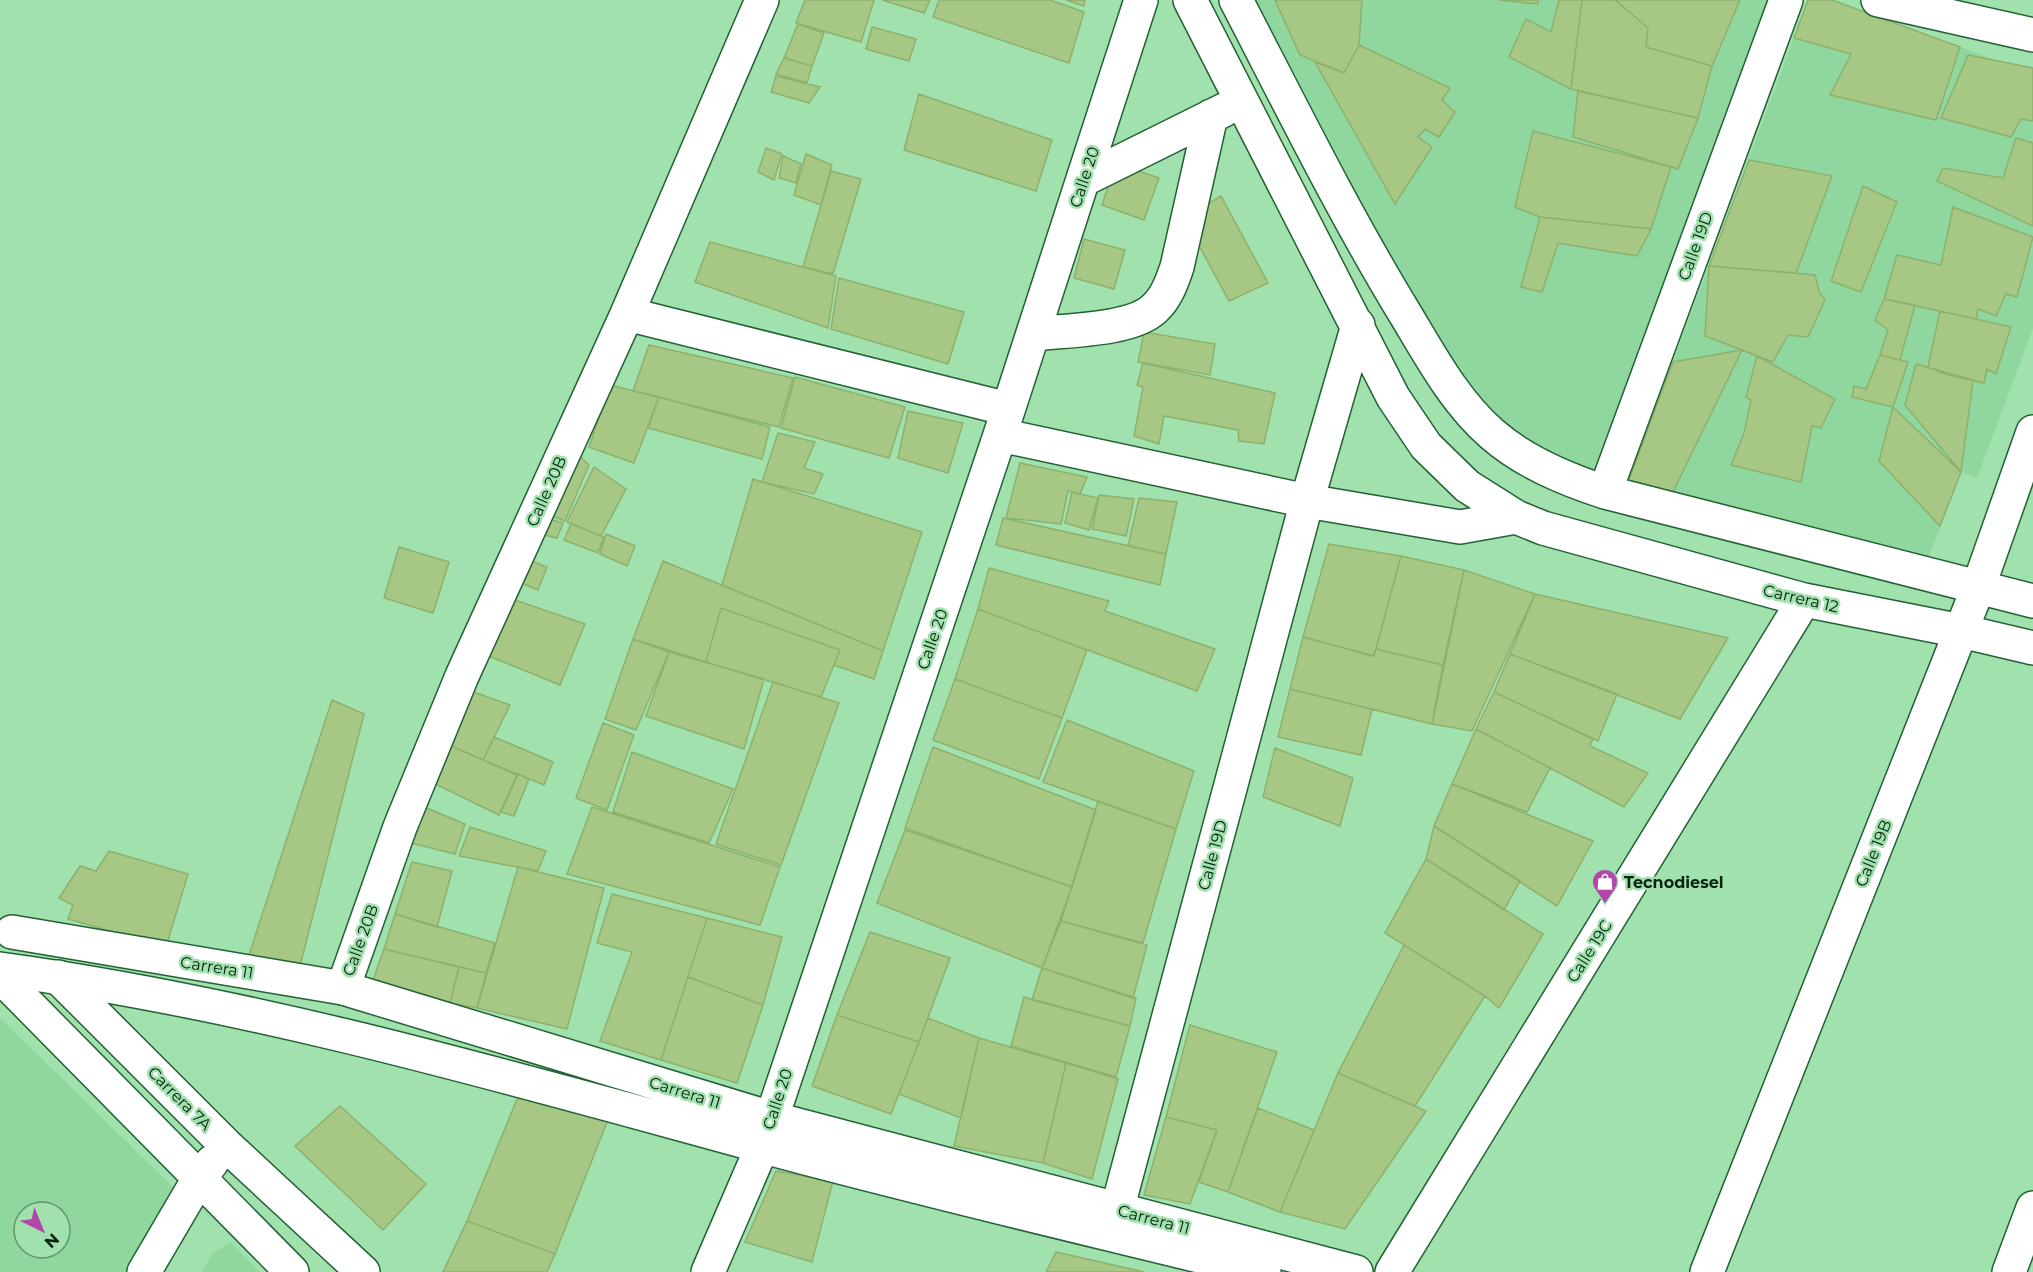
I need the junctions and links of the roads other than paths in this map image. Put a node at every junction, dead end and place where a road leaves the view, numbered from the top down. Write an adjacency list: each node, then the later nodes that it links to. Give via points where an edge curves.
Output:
1 (762, 0): 11 (street, Calle 20B)
2 (1141, 0): 10 (street, Calle 20)
3 (1190, 0): 8 (street, Carrera 12)
4 (1236, 0): 16 (street, via 1351,222 1416,332 1475,419 1512,451 1576,483)
5 (1786, 0): 16 (street, Calle 19D)
6 (1878, 0): 7 (street)
7 (2033, 35)
8 (1242, 101): 9 (street); 12 (street, Carrera 12)
9 (1210, 116): 10 (street); 13 (street, via 1177,267 1169,289 1155,309 1120,324)
10 (1083, 180): 13 (street, Calle 20)
11 (627, 315): 14 (street); 28 (street, Calle 20B, via 462,676 400,827)
12 (1358, 326): 17 (street, Calle 19D); 18 (street, Carrera 12, via 1394,397 1425,446 1467,486)
13 (1033, 334): 14 (street, Calle 20)
14 (1004, 422): 17 (street); 29 (street, Calle 20)
15 (2033, 432): 19 (street, Calle 19B)
16 (1605, 492): 19 (street)
17 (1306, 501): 18 (street, via 1460,527); 33 (street, Calle 19D)
18 (1516, 517): 20 (street, Carrera 12, via 1571,536)
19 (1978, 588): 21 (street); 22 (street, Calle 19B)
20 (1804, 600): 22 (street, Carrera 12); 40 (street, Calle 19C)
21 (2033, 601)
22 (1961, 631): 23 (street, Carrera 12); 41 (street, Calle 19B)
23 (2033, 648)
24 (6, 926): 27 (street, Carrera 7A); 28 (street, Carrera 11)
25 (0, 969): 27 (street, Carrera 11)
26 (0, 976): 31 (street)
27 (58, 977): 29 (street, Carrera 11, via 213,1006); 30 (street, Carrera 7A)
28 (343, 988): 29 (street, Carrera 11)
29 (766, 1132): 33 (street, Carrera 11); 37 (street, Calle 20); 38 (street, Carrera 11)
30 (226, 1144): 31 (street); 36 (street, Carrera 7A)
31 (198, 1180): 34 (street); 35 (street)
32 (2033, 1208): 42 (street)
33 (1117, 1210): 39 (street, Carrera 11)
34 (144, 1272)
35 (292, 1272)
36 (363, 1272)
37 (708, 1272)
38 (1264, 1272)
39 (1356, 1272)
40 (1392, 1272)
41 (1707, 1272)
42 (2009, 1272)

